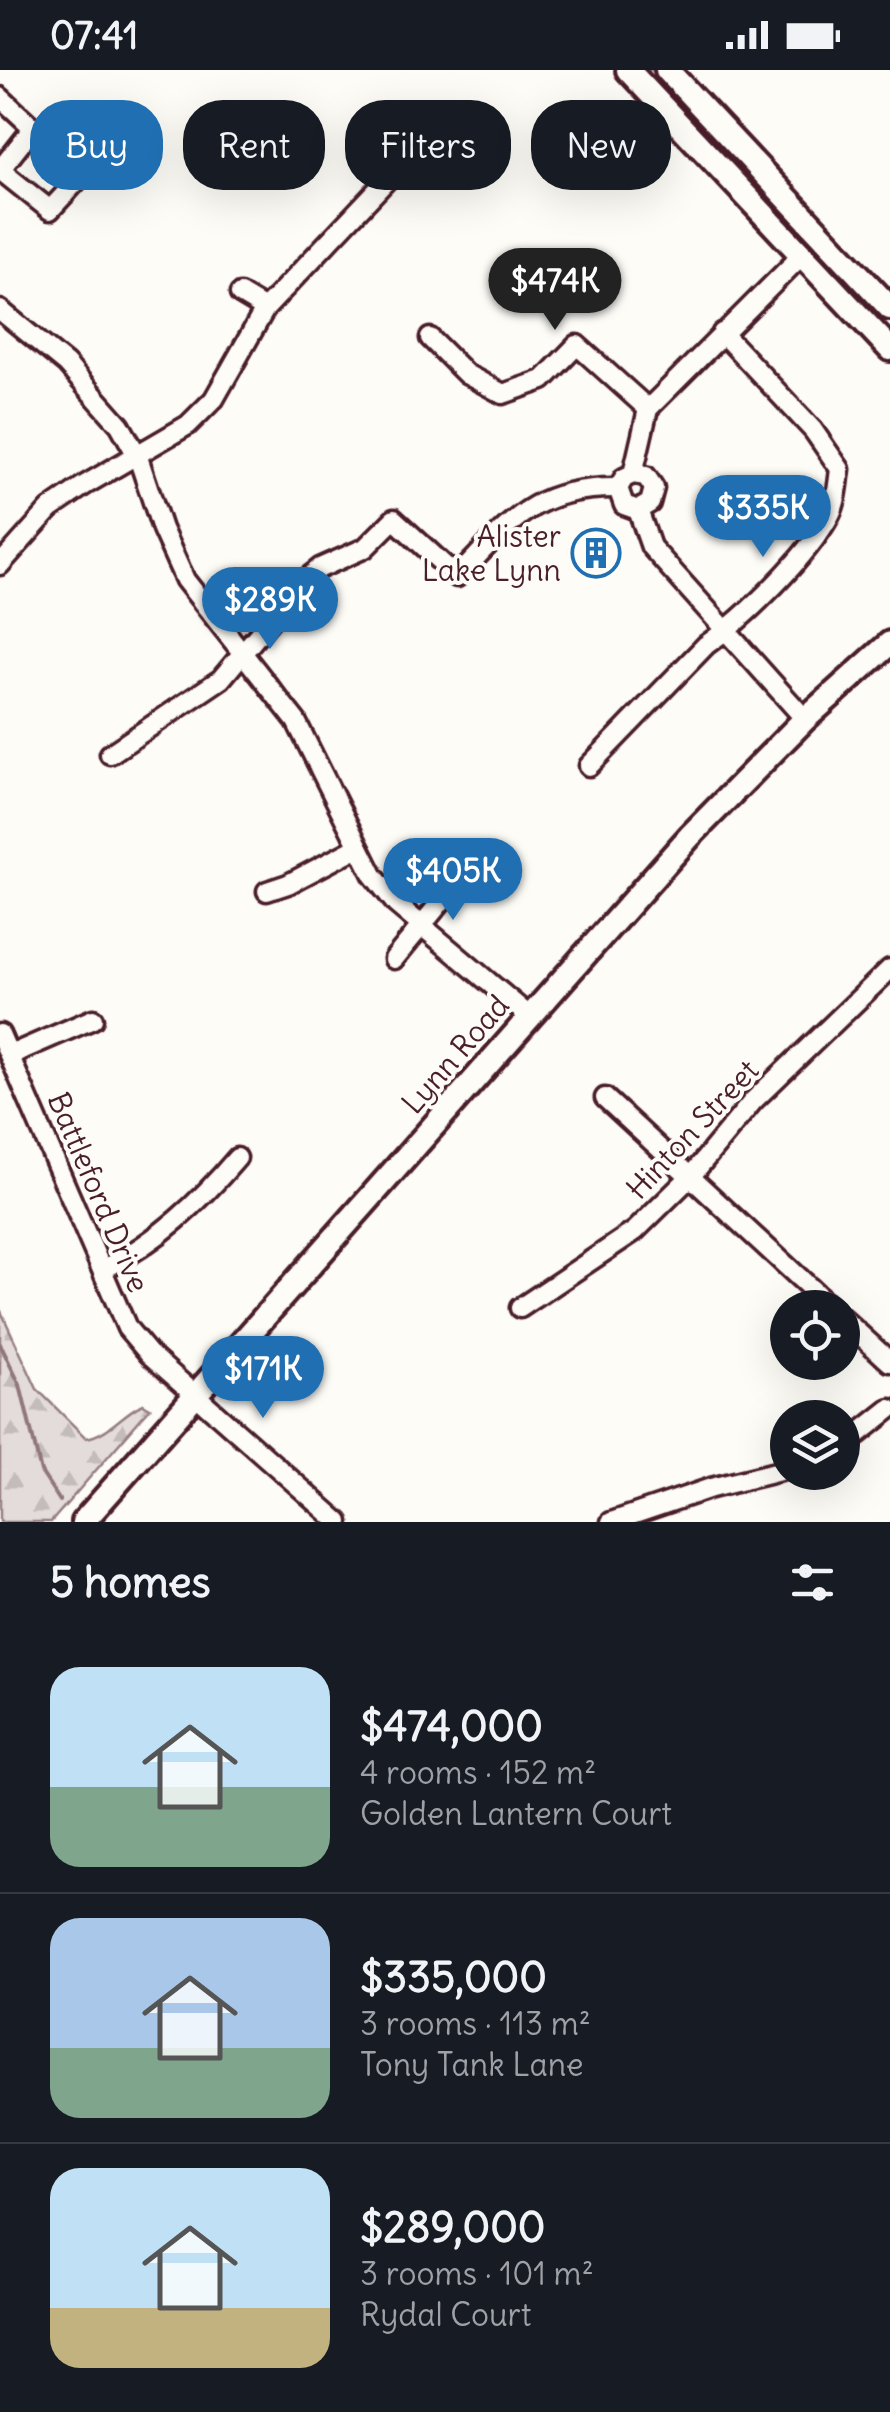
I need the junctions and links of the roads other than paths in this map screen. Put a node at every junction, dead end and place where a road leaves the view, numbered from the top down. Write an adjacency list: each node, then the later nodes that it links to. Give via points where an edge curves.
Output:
1 (628, 70): 9 (main road)
2 (667, 70): 12 (main road)
3 (0, 96): 4 (street)
4 (30, 125)
5 (30, 132): 6 (street)
6 (0, 170): 7 (street, via 50,210)
7 (69, 190)
8 (376, 190): 11 (street)
9 (802, 254): 14 (street); 16 (main road)
10 (240, 294): 11 (street)
11 (265, 308): 18 (street, via 214,399)
12 (890, 308)
13 (0, 310): 18 (street, via 98,396)
14 (722, 333): 17 (street); 23 (street, via 813,430 840,469 833,511 809,546)
15 (430, 338): 17 (street, via 466,374 503,394 543,380 578,345)
16 (890, 349)
17 (648, 409): 19 (street)
18 (138, 457): 22 (street, via 50,510); 25 (street, via 184,580)
19 (632, 474): 20 (street); 21 (street, via 646,476 654,488)
20 (618, 488): 21 (street, via 624,506); 25 (street, via 537,502 457,577 394,520 365,548 301,583)
21 (638, 510): 23 (street, via 651,547)
22 (0, 565)
23 (727, 631): 26 (street); 28 (street, via 706,644)
24 (890, 643): 26 (main road, Lynn Road)
25 (242, 656): 27 (street, via 188,704); 29 (street, via 296,721)
26 (804, 719): 35 (main road, Lynn Road)
27 (110, 754)
28 (588, 766)
29 (358, 847): 31 (street); 32 (street, via 396,904)
30 (476, 858): 32 (street)
31 (267, 891)
32 (420, 926): 33 (street); 35 (street)
33 (394, 959)
34 (890, 969): 41 (street, Hinton Street, via 753,1102)
35 (529, 1016): 47 (main road, Lynn Road)
36 (93, 1019): 38 (street)
37 (0, 1034): 38 (street, Battleford Drive)
38 (10, 1055): 42 (street, Battleford Drive)
39 (605, 1098): 41 (street)
40 (237, 1158): 42 (street, via 163,1234)
41 (692, 1176): 43 (street); 44 (street, Hinton Street, via 634,1231)
42 (104, 1269): 47 (street, Battleford Drive, via 127,1328)
43 (813, 1290)
44 (520, 1308)
45 (860, 1334): 46 (street)
46 (890, 1362)
47 (196, 1394): 51 (main road, Lynn Road); 52 (street, Battleford Drive)
48 (890, 1409): 49 (street)
49 (860, 1433)
50 (770, 1473): 53 (street)
51 (83, 1522)
52 (339, 1522)
53 (612, 1522)

